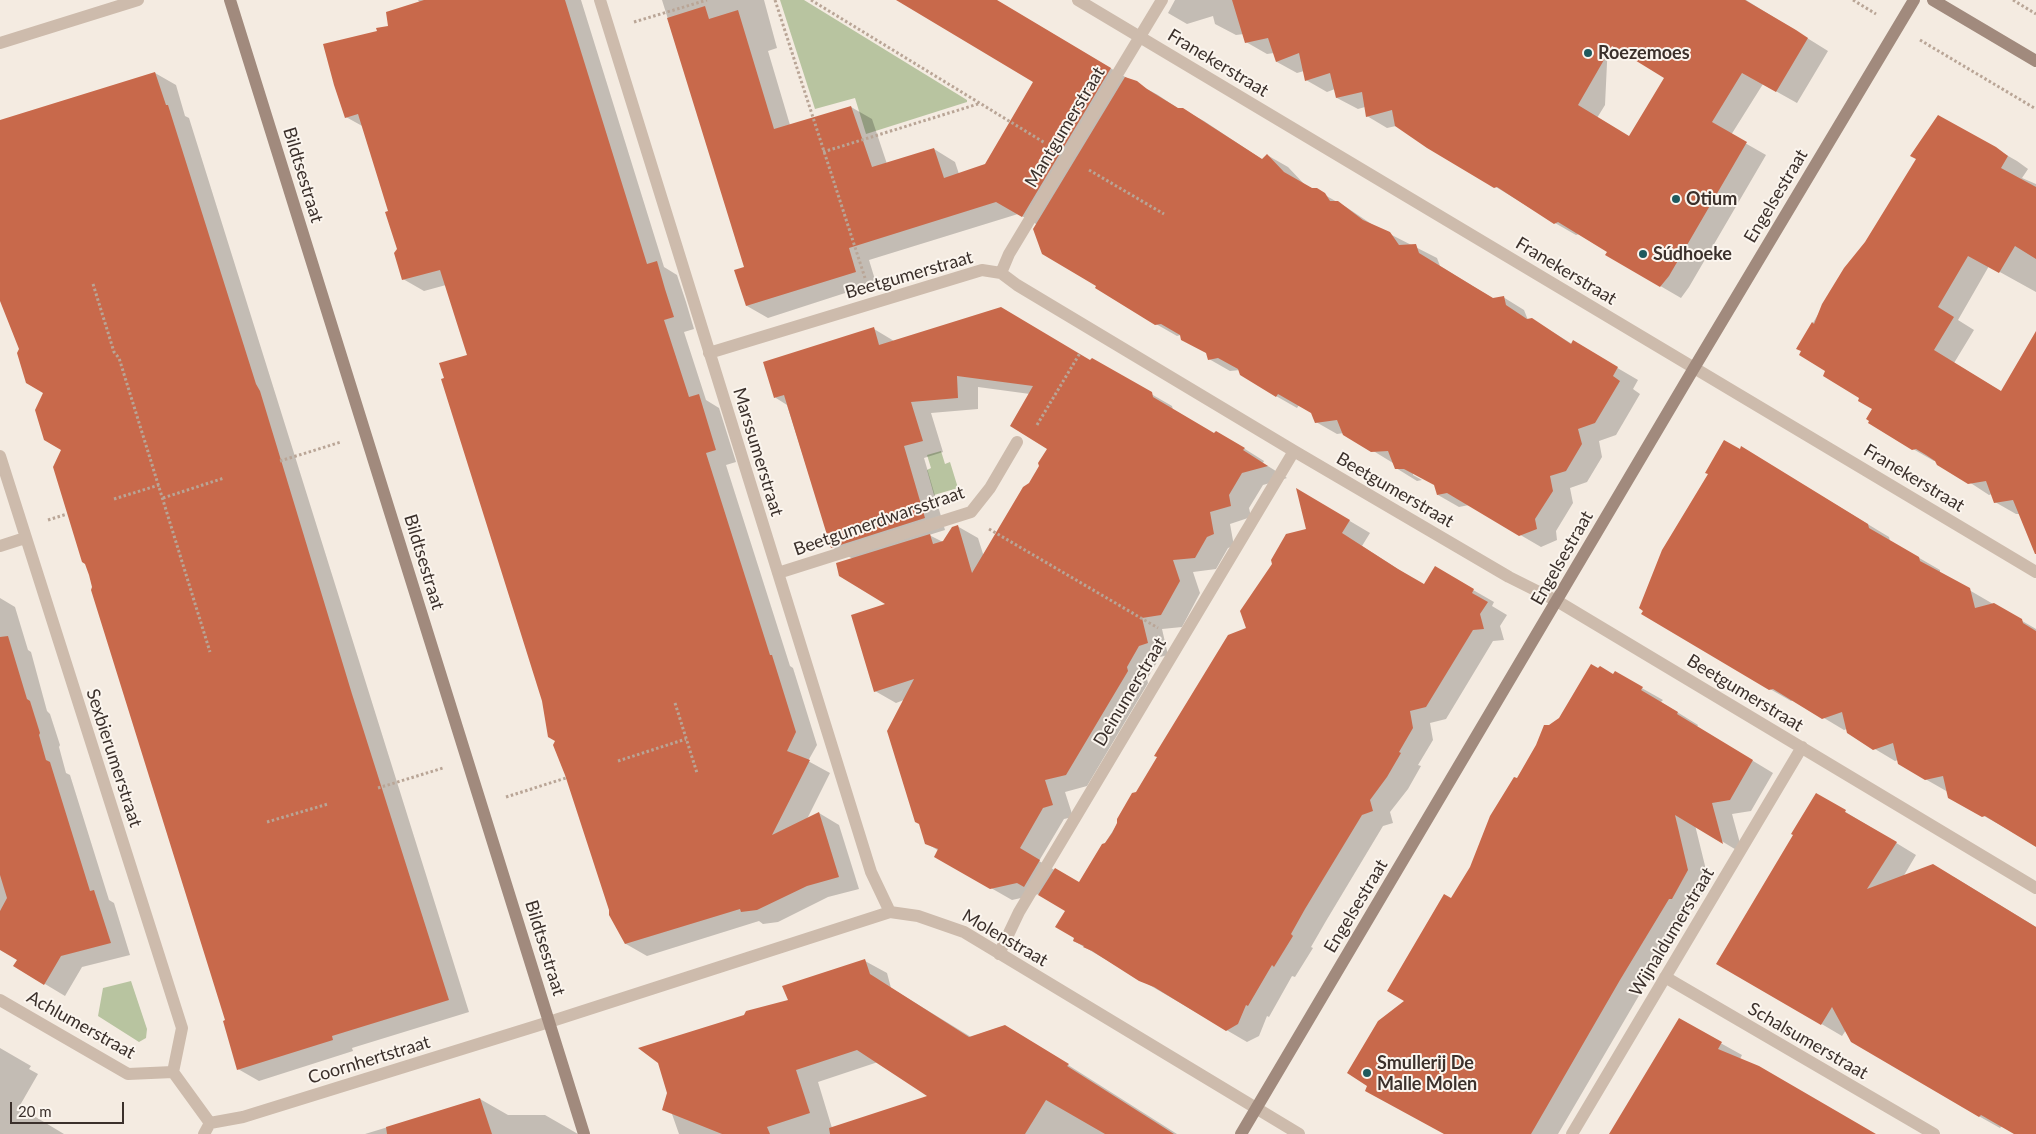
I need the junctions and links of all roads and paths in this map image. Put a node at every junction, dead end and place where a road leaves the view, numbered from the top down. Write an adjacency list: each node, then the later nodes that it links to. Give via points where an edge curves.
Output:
1 (138, 0): 17 (street)
2 (230, 0): 30 (street, Bildtsestraat)
3 (600, 0): 15 (street, Marssumerstraat)
4 (708, 0): 15 (path)
5 (775, 0): 21 (path)
6 (811, 0): 19 (path, via 970,96)
7 (1078, 0): 16 (street, Franekerstraat)
8 (1162, 0): 16 (street, Mantgumerstraat)
9 (1853, 0): 14 (path)
10 (1914, 0): 14 (street, Engelsestraat)
11 (1933, 0): 18 (street)
12 (2013, 0): 13 (path)
13 (2036, 14)
14 (1898, 27): 20 (path); 29 (street, Engelsestraat)
15 (609, 30): 28 (street, Marssumerstraat)
16 (1140, 37): 22 (street, Mantgumerstraat); 29 (street, Franekerstraat)
17 (0, 43)
18 (2036, 61)
19 (978, 104): 21 (path); 22 (path)
20 (2036, 109)
21 (823, 152): 26 (path)
22 (1068, 157): 23 (path); 24 (street, Mantgumerstraat, via 1009,254)
23 (1164, 214)
24 (1001, 273): 26 (street, Beetgumerstraat, via 982,270); 27 (street, Beetgumerstraat)
25 (93, 284): 36 (path)
26 (873, 303): 28 (street, Beetgumerstraat)
27 (1093, 331): 31 (path, via 1030,437); 32 (street, Beetgumerstraat)
28 (709, 353): 43 (street, Marssumerstraat)
29 (1694, 368): 42 (street, Franekerstraat); 44 (street, Engelsestraat)
30 (365, 434): 34 (path); 50 (street, Bildtsestraat)
31 (1017, 442): 39 (street, Beetgumerdwarsstraat, via 990,488)
32 (1294, 451): 44 (street, Beetgumerstraat, via 1509,577); 45 (street, Deinumerstraat)
33 (0, 456): 40 (street, Sexbierumerstraat)
34 (280, 461)
35 (224, 478): 37 (path)
36 (159, 485): 37 (path); 38 (path)
37 (163, 498): 46 (path)
38 (114, 499)
39 (971, 512): 43 (street, Beetgumerdwarsstraat); 45 (path, via 979,523)
40 (25, 538): 41 (street); 64 (street, Sexbierumerstraat, via 182,1028)
41 (0, 546)
42 (2036, 572)
43 (778, 573): 59 (street, Marssumerstraat, via 871,872)
44 (1558, 601): 49 (street, Beetgumerstraat); 65 (street, Engelsestraat)
45 (1180, 641): 60 (street, Deinumerstraat, via 1020,912)
46 (210, 652)
47 (675, 703): 48 (path)
48 (686, 740): 51 (path); 52 (path)
49 (1802, 747): 58 (street, Beetgumerstraat); 61 (street, Wijnaldumerstraat)
50 (467, 760): 54 (path); 56 (street, Bildtsestraat)
51 (618, 761)
52 (697, 772)
53 (566, 778): 56 (path)
54 (378, 788)
55 (328, 804): 57 (path)
56 (481, 805): 63 (street, Bildtsestraat)
57 (267, 822)
58 (2036, 888)
59 (890, 912): 60 (street, Molenstraat, via 941,923 964,932); 63 (street, Molenstraat)
60 (999, 954): 65 (street, Molenstraat)
61 (1665, 977): 70 (street, Wijnaldumerstraat); 71 (street, Schalsumerstraat)
62 (0, 1000): 64 (street, Achlumerstraat, via 128,1074)
63 (550, 1022): 66 (street, Coornhertstraat); 67 (street, Bildtsestraat)
64 (172, 1072): 66 (street)
65 (1256, 1109): 68 (street, Engelsestraat); 69 (street, Molenstraat)
66 (207, 1129)
67 (584, 1134)
68 (1241, 1134)
69 (1299, 1134)
70 (1572, 1134)
71 (1934, 1134)

